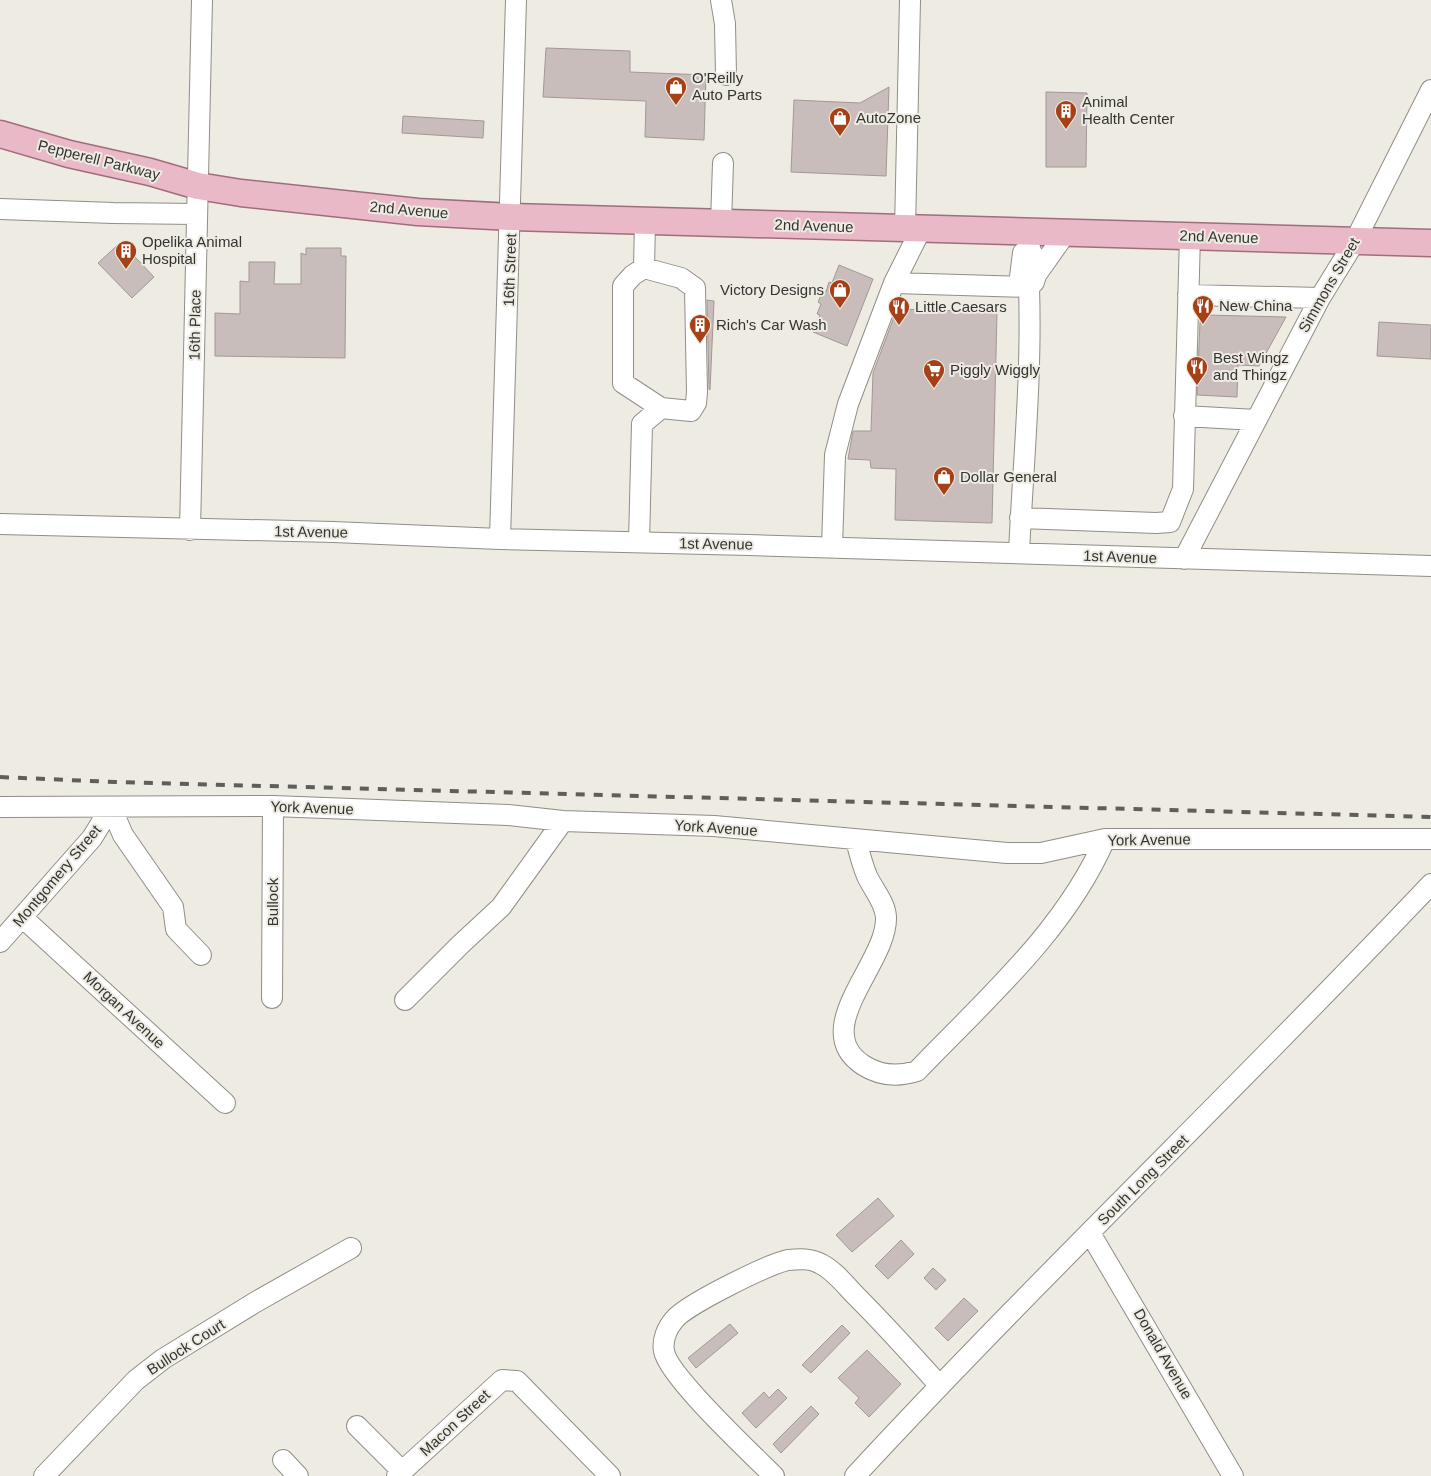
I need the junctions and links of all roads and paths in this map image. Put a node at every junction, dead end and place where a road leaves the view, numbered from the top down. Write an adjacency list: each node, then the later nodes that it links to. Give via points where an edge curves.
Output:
1 (202, 0): 9 (street, 16th Place)
2 (516, 0): 12 (street, 16th Street)
3 (721, 0): 5 (street)
4 (910, 0): 15 (street)
5 (726, 75)
6 (1431, 90): 19 (street, Simmons Street)
7 (0, 134): 9 (main road, Pepperell Parkway)
8 (723, 163): 14 (street)
9 (198, 186): 11 (street, 16th Place); 12 (main road, 2nd Avenue, via 374,208)
10 (0, 209): 11 (street)
11 (197, 214): 31 (street, 16th Place)
12 (512, 217): 13 (main road, 2nd Avenue); 32 (street, 16th Street)
13 (645, 221): 14 (main road, 2nd Avenue); 21 (street)
14 (721, 223): 15 (main road, 2nd Avenue)
15 (913, 229): 18 (main road, 2nd Avenue); 23 (street)
16 (1065, 234): 17 (main road, 2nd Avenue); 18 (main road, 2nd Avenue); 22 (street)
17 (1190, 236): 19 (main road, 2nd Avenue); 24 (street)
18 (1030, 241): 22 (street, via 1020,260 1020,277)
19 (1354, 241): 20 (main road, 2nd Avenue); 25 (street, Simmons Street)
20 (1431, 243)
21 (644, 268): 26 (street, via 623,286 623,383); 26 (street, via 681,278 695,288 696,403 691,411)
22 (1032, 281): 23 (street); 29 (street)
23 (894, 283): 34 (street, via 848,404 835,455)
24 (1188, 295): 25 (street); 27 (street)
25 (1320, 298): 28 (street, Simmons Street)
26 (662, 408): 33 (street, via 642,424)
27 (1184, 416): 28 (street); 29 (street, via 1183,489 1170,522)
28 (1256, 420): 36 (street, Simmons Street)
29 (1020, 518): 35 (street)
30 (0, 524): 31 (street, 1st Avenue)
31 (190, 530): 32 (street, 1st Avenue)
32 (500, 539): 33 (street, 1st Avenue)
33 (640, 542): 34 (street, 1st Avenue)
34 (832, 547): 35 (street, 1st Avenue)
35 (1018, 554): 36 (street, 1st Avenue)
36 (1184, 559): 37 (street, 1st Avenue)
37 (1431, 566)
38 (273, 806): 40 (street, York Avenue); 41 (street, York Avenue, via 508,815); 49 (street, Bullock)
39 (0, 807): 40 (street, York Avenue)
40 (110, 807): 46 (street, Montgomery Street, via 92,838); 48 (street, via 123,835 173,906 176,929)
41 (563, 821): 43 (street, York Avenue, via 714,826); 50 (street, via 502,907)
42 (1105, 839): 43 (street, York Avenue, via 1042,853); 43 (street, via 1093,866 1066,908 1028,954 917,1071 902,1075 870,1070 857,1061 846,1047 842,1031 846,1013 883,942 886,916 878,893 868,878); 44 (street, York Avenue)
43 (856, 840)
44 (1431, 840)
45 (1431, 884): 52 (street, South Long Street, via 1250,1073)
46 (23, 918): 47 (street, Montgomery Street); 51 (street, Morgan Avenue)
47 (0, 942)
48 (201, 955)
49 (272, 998)
50 (405, 1000)
51 (225, 1103)
52 (1090, 1233): 54 (street, South Long Street); 63 (street, Donald Avenue)
53 (351, 1248): 59 (street, Bullock Court, via 163,1359 136,1380)
54 (940, 1386): 58 (street, South Long Street); 62 (street, via 866,1306 820,1263 786,1260 689,1307 674,1319 665,1334 664,1352 671,1367 706,1408)
55 (357, 1426): 57 (street)
56 (283, 1460): 60 (street)
57 (400, 1474): 61 (street, Macon Street, via 502,1380 517,1381)
58 (857, 1475)
59 (44, 1476)
60 (298, 1476)
61 (610, 1476)
62 (774, 1476)
63 (1233, 1476)

